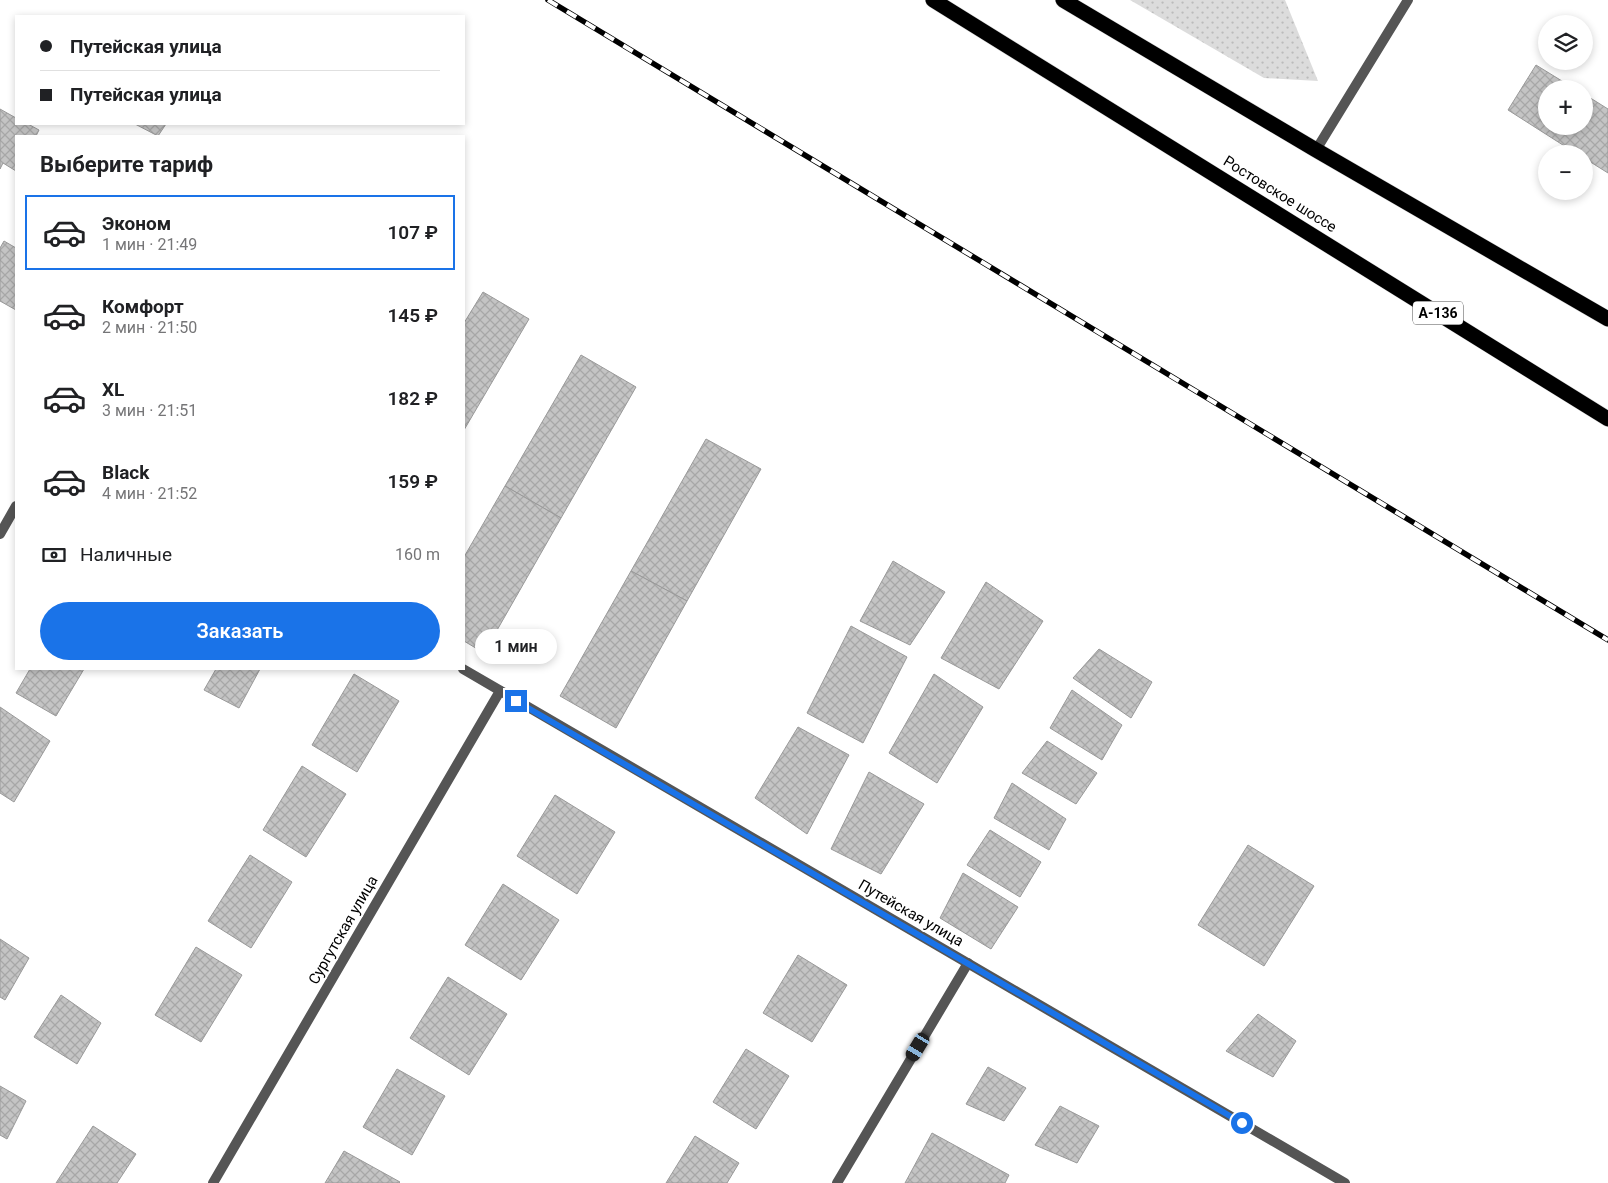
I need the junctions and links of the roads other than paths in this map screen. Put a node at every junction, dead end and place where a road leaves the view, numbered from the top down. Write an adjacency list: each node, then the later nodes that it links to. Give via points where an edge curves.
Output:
1 (933, 0): 6 (highway, Ростовское шоссе / А-136)
2 (1063, 0): 4 (highway)
3 (1408, 0): 4 (street)
4 (1316, 150): 5 (highway)
5 (1608, 318)
6 (1608, 418)
7 (15, 508): 8 (street)
8 (0, 534)
9 (465, 670): 10 (street, Путейская улица)
10 (500, 692): 11 (street, Путейская улица); 12 (street, Сургутская улица)
11 (968, 962): 13 (street); 14 (street, Путейская улица)
12 (213, 1183)
13 (837, 1183)
14 (1345, 1183)

